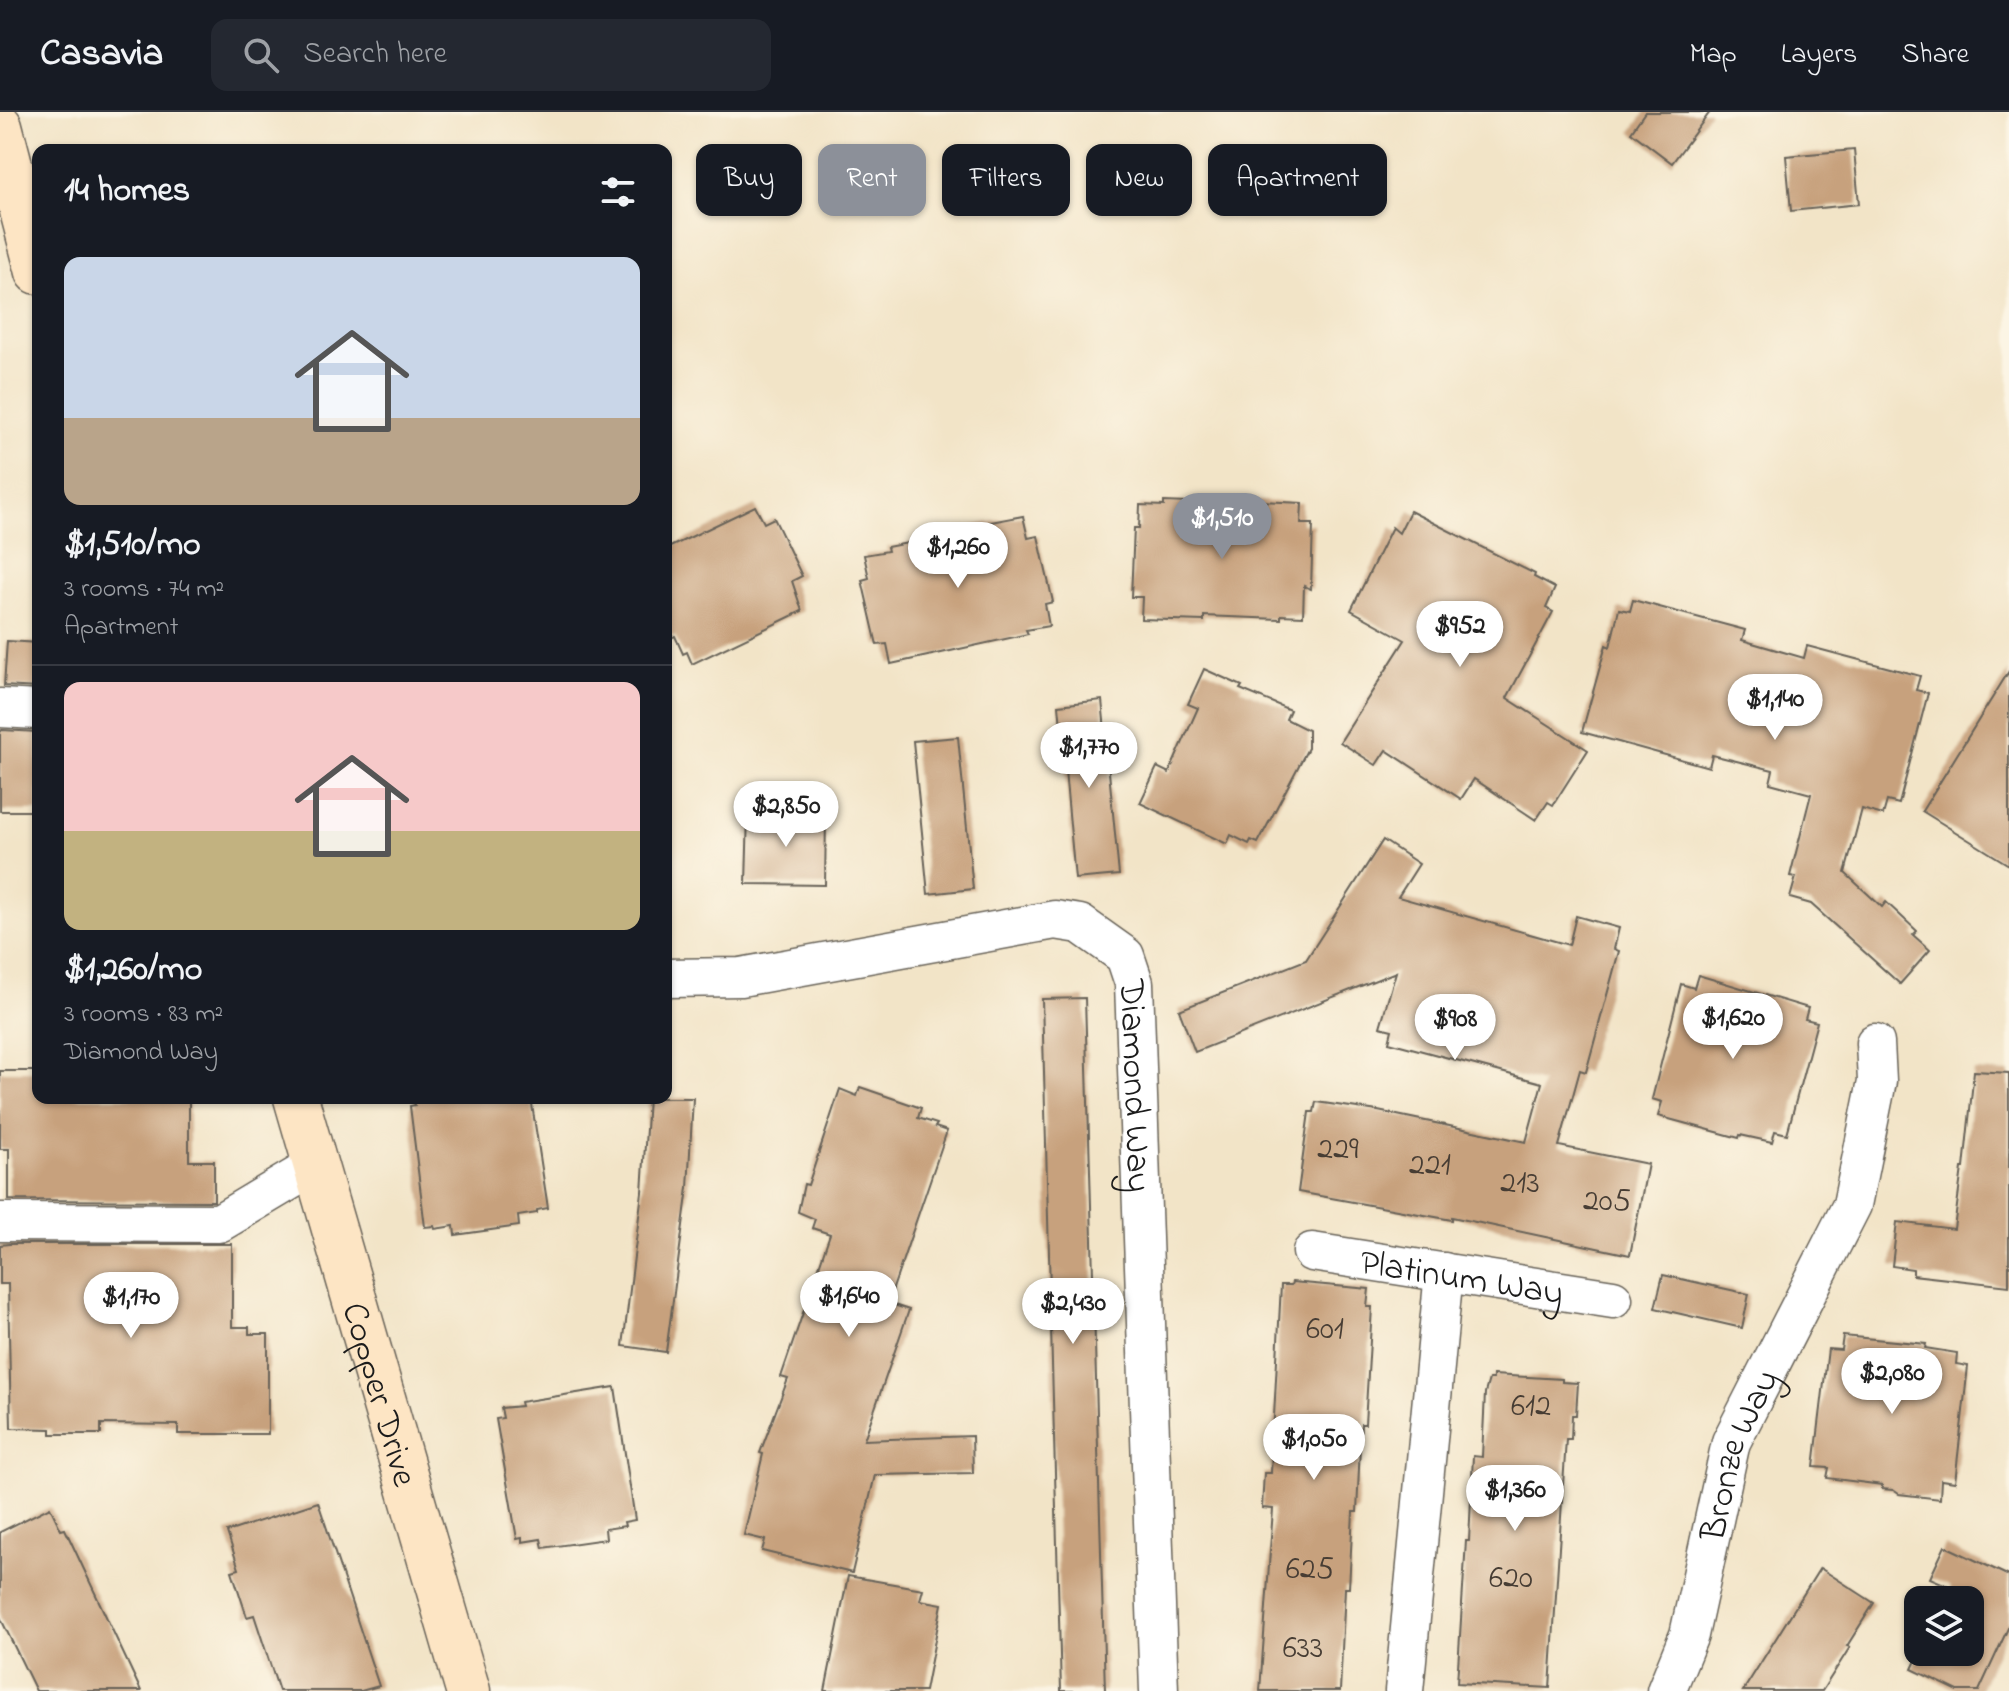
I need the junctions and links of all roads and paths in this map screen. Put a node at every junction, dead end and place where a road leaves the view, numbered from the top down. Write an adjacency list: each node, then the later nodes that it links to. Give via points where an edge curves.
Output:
1 (0, 126): 2 (street)
2 (32, 249)
3 (0, 708): 4 (street)
4 (32, 710)
5 (672, 978): 14 (street, Diamond Way, via 741,977 1055,920 1080,924 1125,956 1134,983)
6 (1875, 1043): 16 (street, Bronze Way, via 1877,1081 1852,1205 1731,1442 1689,1635)
7 (298, 1104): 8 (street, Copper Drive)
8 (316, 1165): 9 (street, via 219,1223); 13 (street, Copper Drive)
9 (0, 1222)
10 (1312, 1252): 11 (street, Platinum Way)
11 (1444, 1272): 12 (street, Platinum Way); 15 (street)
12 (1613, 1299)
13 (468, 1691)
14 (1159, 1691)
15 (1404, 1691)
16 (1666, 1691)

